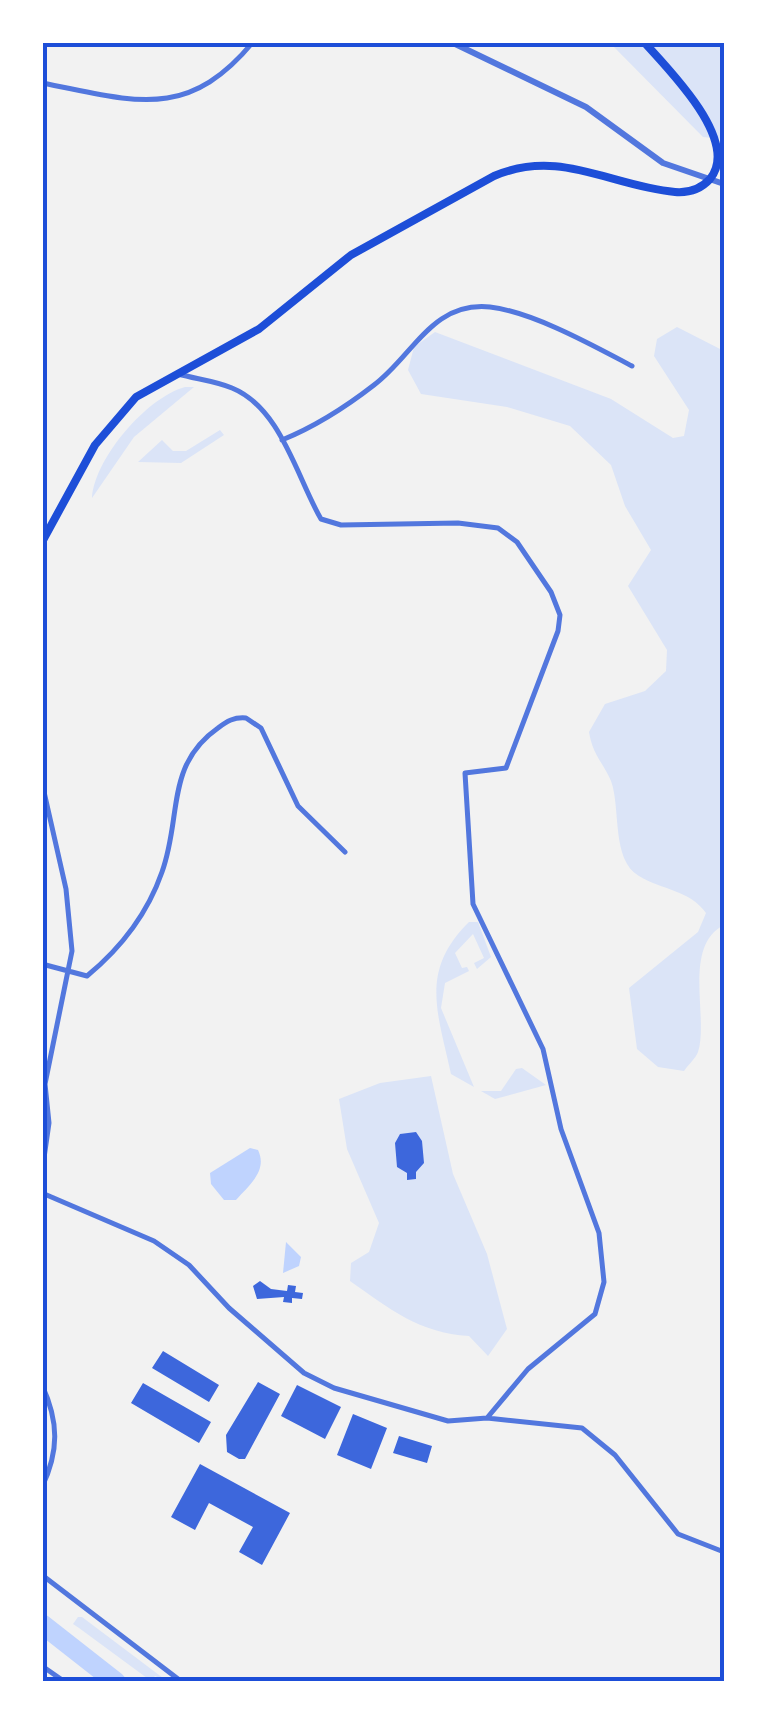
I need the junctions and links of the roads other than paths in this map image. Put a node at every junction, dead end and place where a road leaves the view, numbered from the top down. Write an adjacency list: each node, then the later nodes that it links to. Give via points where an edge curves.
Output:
1 (254, 42): 4 (street, via 222,74 163,102)
2 (451, 42): 5 (street, via 586,107 662,163)
3 (644, 42): 5 (main road, via 711,130 720,154)
4 (42, 83)
5 (711, 177): 6 (street); 8 (main road, via 676,192 578,167 517,166 351,256 259,330)
6 (724, 184)
7 (632, 366): 9 (street, via 517,314 466,308 435,322 372,387)
8 (174, 373): 9 (street, via 251,399); 10 (main road, via 115,417)
9 (282, 440): 18 (street, via 321,519 498,528 526,555 560,615 506,768 464,773 470,881 473,904 543,1049 560,1129 599,1233 604,1282 595,1314 528,1369)
10 (42, 542)
11 (42, 783): 14 (street, via 66,889 72,951)
12 (344, 852): 14 (street, via 298,806 261,728 246,718 229,720 200,740 184,763 162,874 133,931 87,976)
13 (42, 964): 14 (street)
14 (66, 974): 15 (street, via 45,1084 49,1123)
15 (42, 1172)
16 (42, 1193): 18 (street, via 126,1226 189,1265 304,1372 334,1388 416,1415)
17 (42, 1385): 19 (street, via 57,1440)
18 (487, 1418): 20 (street, via 582,1428 615,1455 678,1534)
19 (42, 1487)
20 (724, 1552)
21 (42, 1575): 24 (street)
22 (42, 1666): 23 (street)
23 (65, 1682)
24 (182, 1682)

